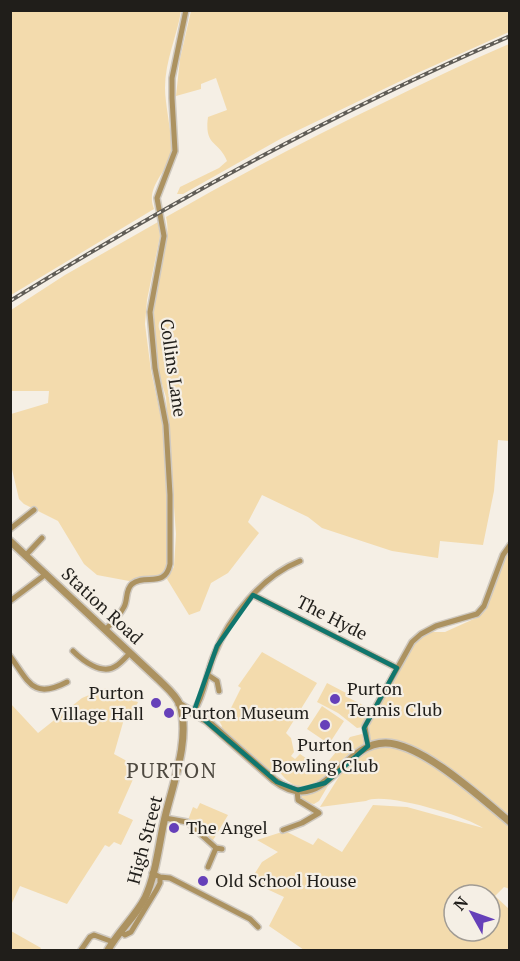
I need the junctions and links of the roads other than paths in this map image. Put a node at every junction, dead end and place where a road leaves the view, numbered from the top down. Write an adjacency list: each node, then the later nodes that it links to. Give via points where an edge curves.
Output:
1 (186, 10): 12 (street, Collins Lane, via 172,78 175,151 157,195 164,236 150,312 154,363 166,425 170,564 162,578 130,585 125,606)
2 (33, 510): 3 (street)
3 (10, 529)
4 (42, 538): 7 (street)
5 (11, 543): 7 (street, Station Road)
6 (510, 545): 16 (street, via 480,611 421,634)
7 (26, 555): 9 (street, Station Road)
8 (300, 561): 10 (street, via 269,579)
9 (46, 574): 11 (street); 12 (street, Station Road)
10 (253, 595): 16 (street, The Hyde); 17 (street, via 221,640)
11 (10, 602)
12 (106, 629): 14 (street, Station Road)
13 (73, 651): 14 (street, via 88,663 108,669 116,667)
14 (130, 652): 20 (street, Station Road)
15 (10, 656): 18 (street, via 39,690 52,690)
16 (397, 668): 24 (street, via 364,726)
17 (208, 675): 19 (street, via 217,681); 22 (street)
18 (67, 682)
19 (219, 691)
20 (172, 693): 21 (street, High Street)
21 (179, 704): 22 (street); 23 (street, High Street)
22 (194, 711): 23 (street); 25 (street, via 278,783)
23 (182, 726): 26 (street, High Street, via 177,775)
24 (368, 746): 25 (street, via 322,785); 27 (street, via 393,744 421,756 466,784)
25 (297, 790): 28 (street, via 298,800 319,813)
26 (165, 818): 29 (street, via 187,822 219,848); 30 (street, High Street)
27 (510, 822)
28 (283, 830)
29 (208, 867)
30 (152, 873): 31 (street); 33 (street, High Street, via 141,905)
31 (160, 877): 32 (street, via 250,919); 33 (street, via 131,932)
32 (258, 927)
33 (121, 932): 34 (street, High Street)
34 (113, 942): 35 (street, via 92,935); 36 (street, High Street)
35 (81, 951)
36 (108, 951)

